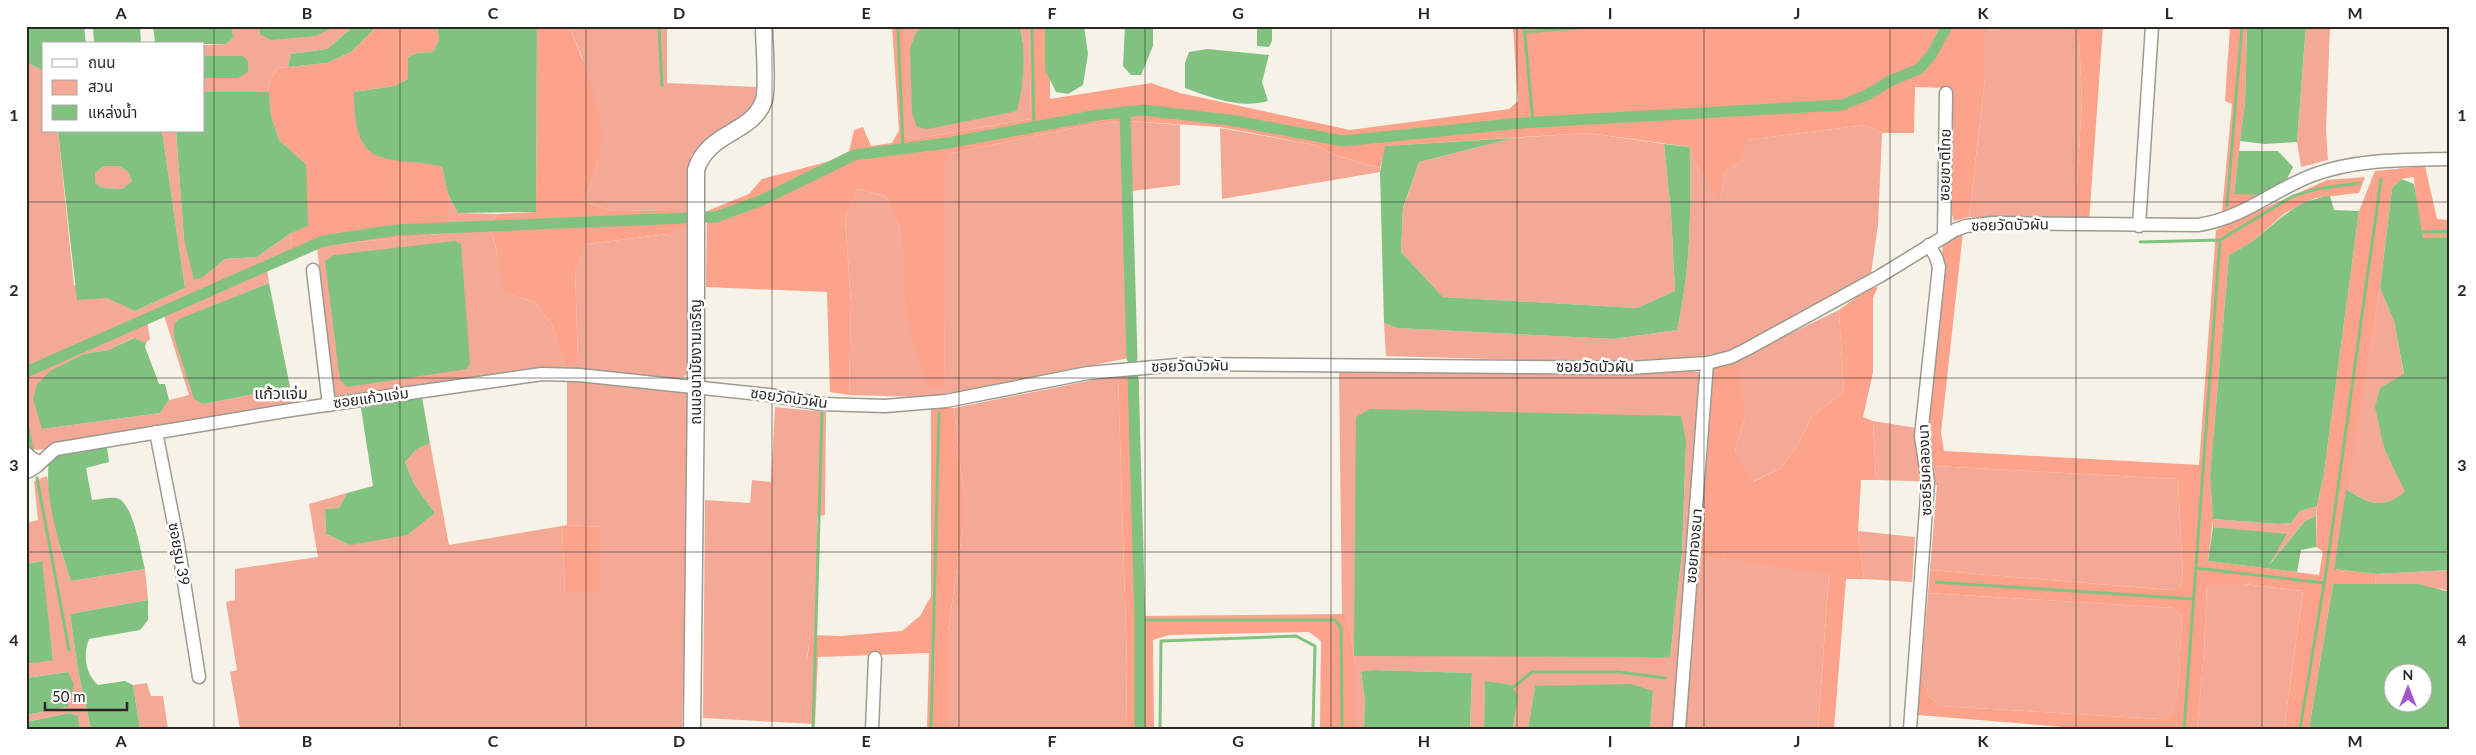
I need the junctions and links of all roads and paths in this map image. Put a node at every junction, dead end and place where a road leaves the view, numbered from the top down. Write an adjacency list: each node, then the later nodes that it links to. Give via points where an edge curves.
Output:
1 (764, 26): 10 (street, ถนนอนามัยงามเจริญ, via 764,100 756,113 740,127 709,146 696,170)
2 (2152, 26): 5 (street)
3 (1946, 94): 6 (street, ซอยชาติไทย)
4 (2450, 159): 5 (street, ซอยวัดบัวผัน, via 2367,163 2338,168 2313,175 2276,192 2244,212 2216,222)
5 (2139, 226): 6 (street, ซอยวัดบัวผัน, via 1994,224 1966,226)
6 (1944, 237): 7 (street, ซอยวัดบัวผัน)
7 (1929, 244): 9 (street, ซอยวัดบัวผัน, via 1880,276 1755,344 1730,357); 21 (street, ซอยริมคลองนา, via 1938,267 1921,436 1928,482)
8 (313, 270): 11 (street)
9 (1707, 363): 10 (street, ซอยวัดบัวผัน, via 1629,368 1189,364 1088,373 946,401 885,406 822,404); 20 (street, ซอยทองธนา)
10 (696, 387): 11 (street, ซอยแก้วแจ่ม, via 579,374 542,374); 18 (street, ถนนอนามัยงามเจริญ)
11 (329, 404): 12 (street, ซอยแก้วแจ่ม)
12 (156, 432): 14 (street, ซอยแก้วแจ่ม, via 56,449); 17 (street, ซอยรูม 39)
13 (26, 453): 14 (street)
14 (39, 462): 15 (street, ซอยแก้วแจ่ม, via 32,471)
15 (26, 472)
16 (875, 658): 19 (street)
17 (199, 677)
18 (692, 729)
19 (872, 729)
20 (1679, 729)
21 (1910, 729)

